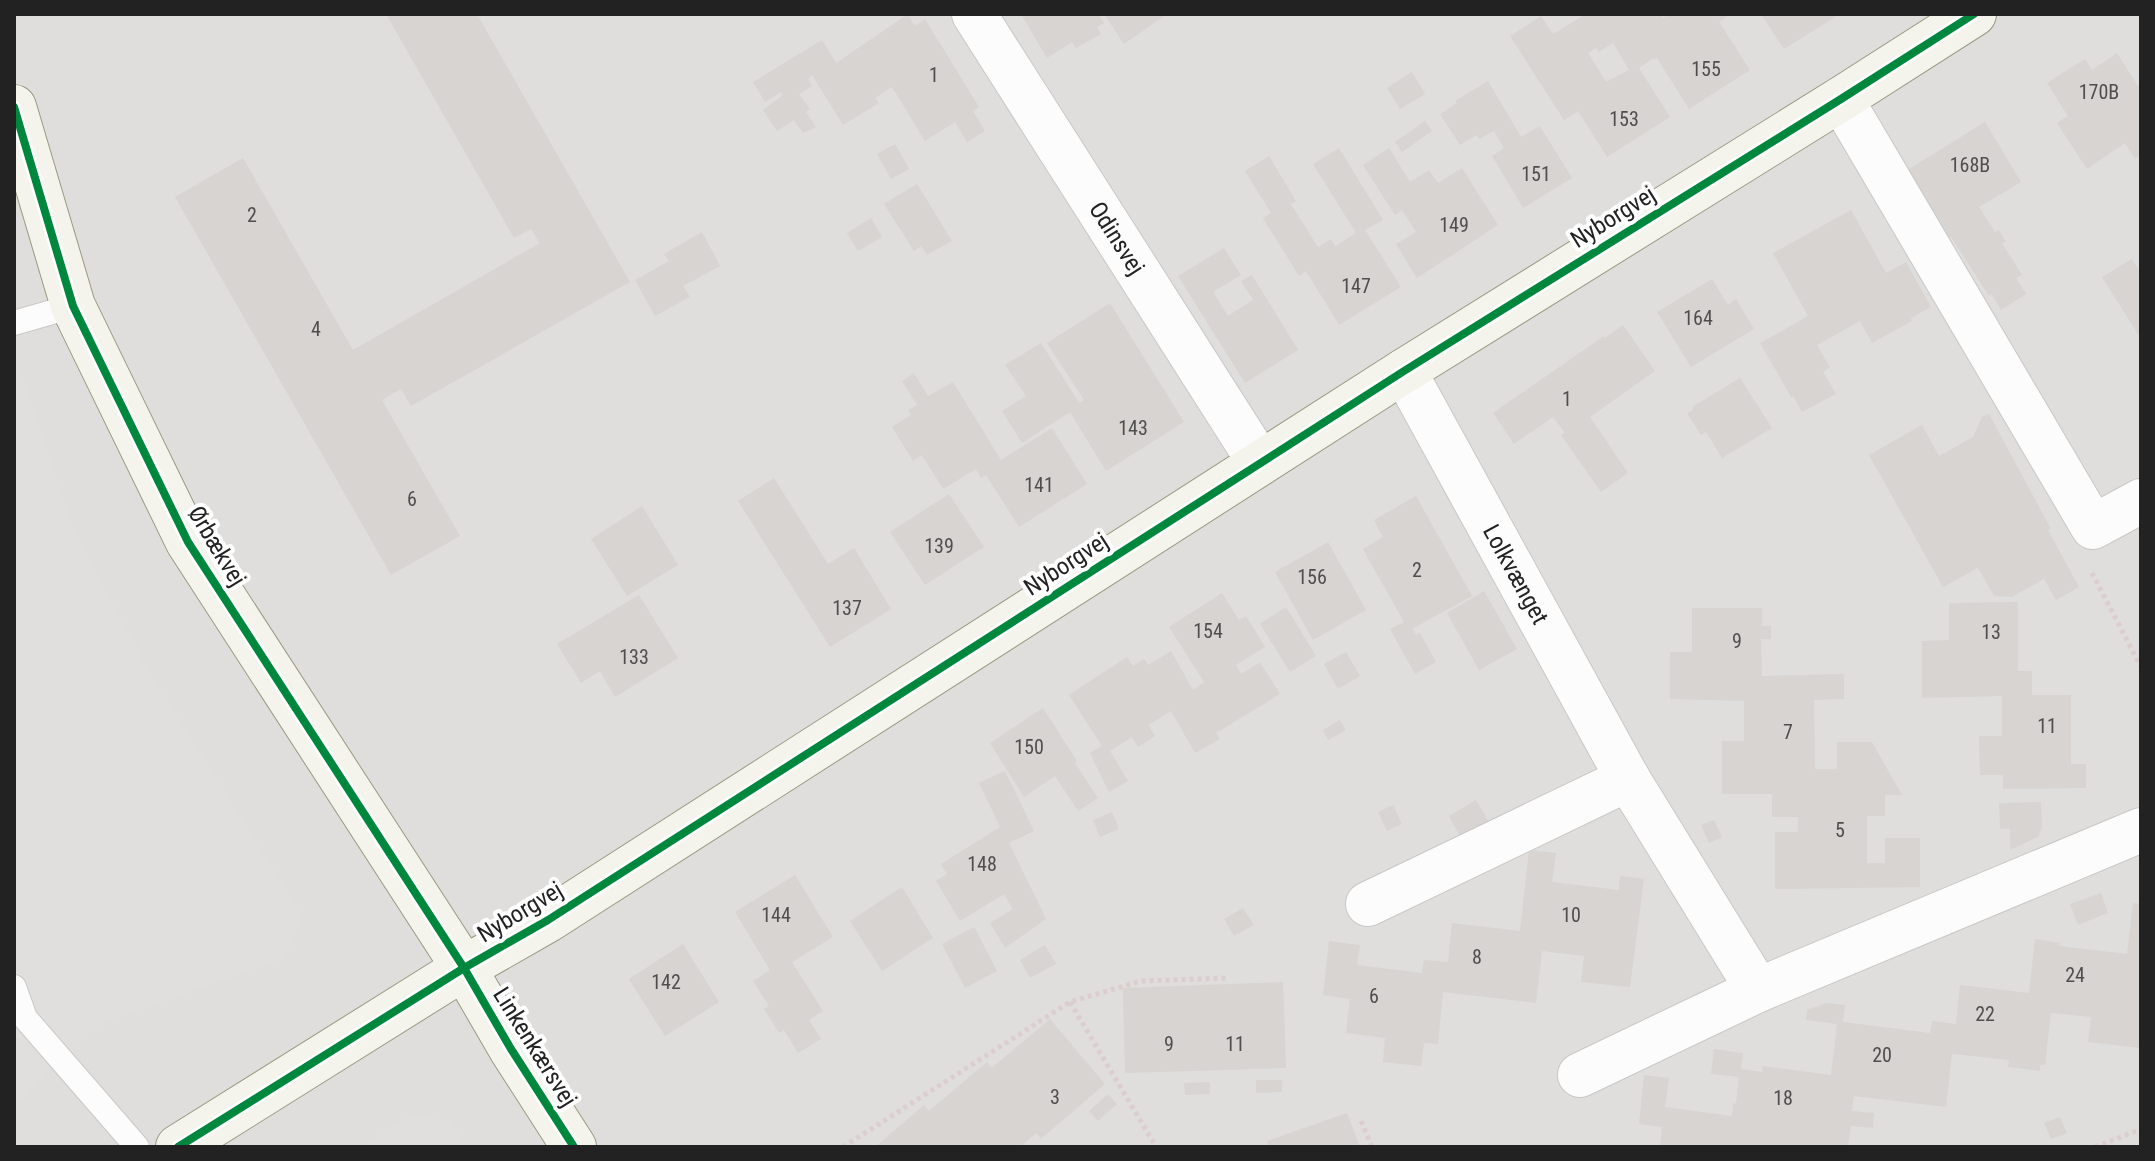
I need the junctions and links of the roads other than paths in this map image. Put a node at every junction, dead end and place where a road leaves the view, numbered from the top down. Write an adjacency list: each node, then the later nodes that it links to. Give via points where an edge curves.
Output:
1 (974, 14): 8 (street, Odinsvej)
2 (1974, 14): 3 (street, Nyborgvej)
3 (1841, 99): 7 (street, Nyborgvej); 9 (street, via 2093,527)
4 (14, 107): 5 (street, Ørbækvej)
5 (73, 306): 6 (lane); 13 (street, Ørbækvej, via 188,542)
6 (14, 323)
7 (1404, 371): 8 (street, Nyborgvej); 10 (street, Lolkvænget)
8 (1260, 463): 13 (street, Nyborgvej, via 548,920)
9 (2141, 501)
10 (1628, 779): 12 (street); 15 (street, Lolkvænget)
11 (2141, 830): 15 (street)
12 (1368, 904)
13 (464, 968): 19 (street, Nyborgvej); 20 (street, Linkenkærsvej)
14 (14, 987): 16 (lane)
15 (1758, 990): 17 (street)
16 (20, 1017): 18 (lane)
17 (1580, 1075)
18 (137, 1147)
19 (178, 1147)
20 (574, 1147)

